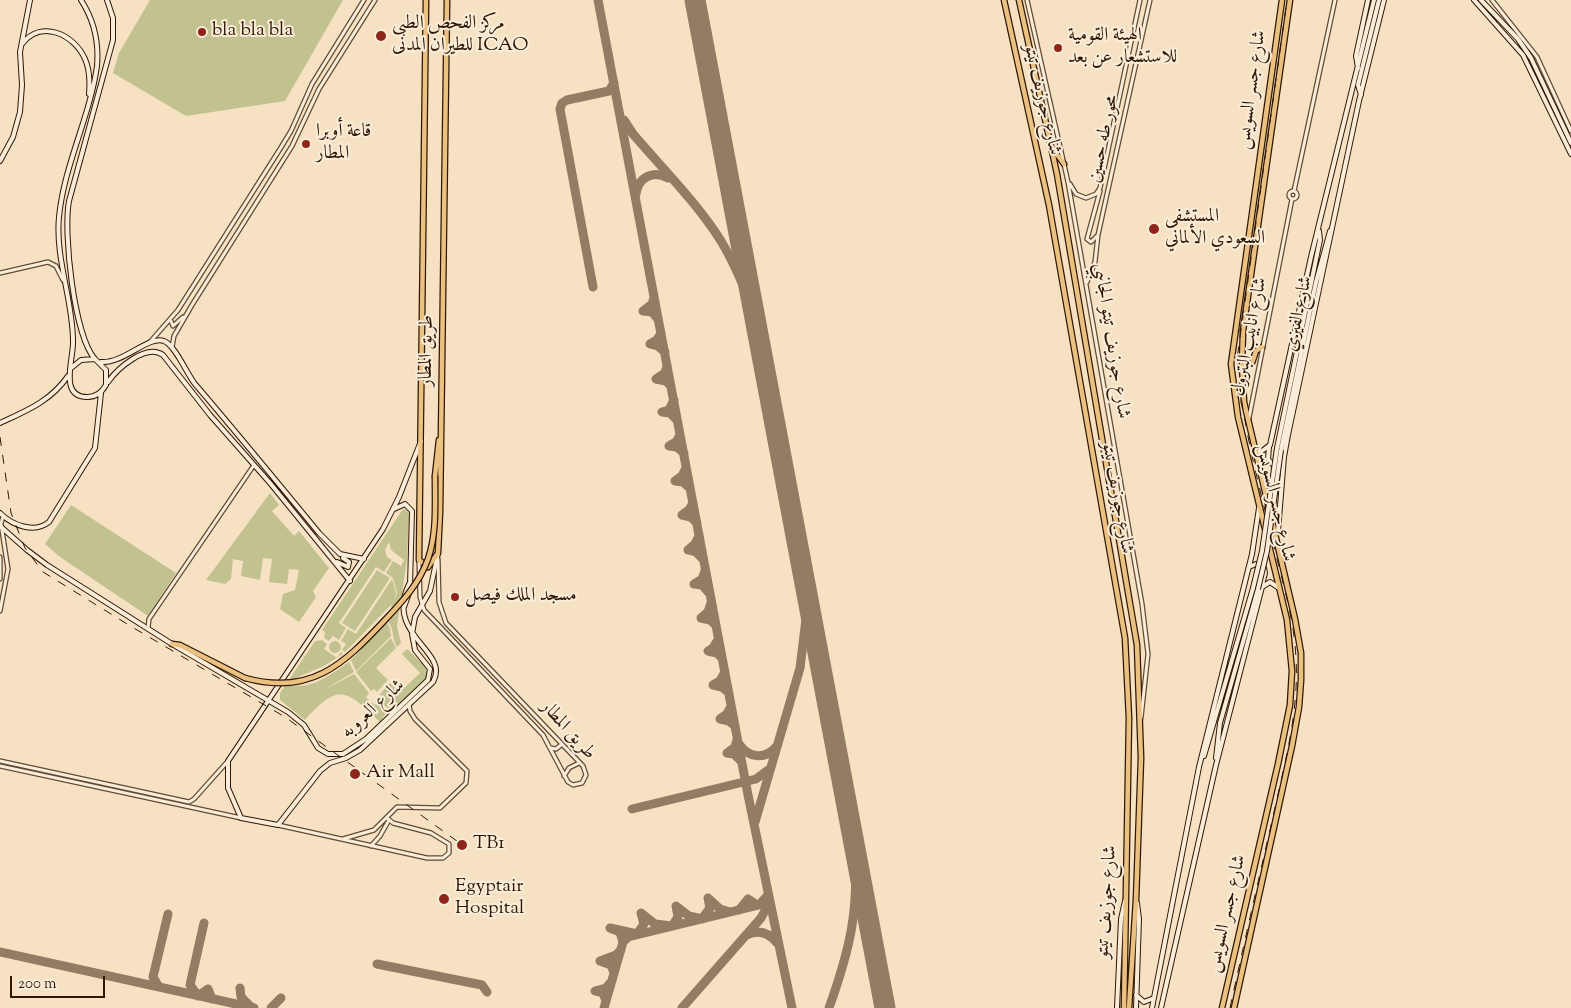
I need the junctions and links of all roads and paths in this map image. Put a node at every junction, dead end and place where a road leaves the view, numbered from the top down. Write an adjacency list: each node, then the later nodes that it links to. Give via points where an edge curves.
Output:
1 (30, 0): 25 (main road)
2 (81, 0): 30 (main road, via 93,25 97,48 96,75)
3 (107, 0): 50 (main road, via 113,18 113,40 70,201 67,225 80,324 86,348)
4 (364, 0): 46 (street, via 312,84 283,144)
5 (375, 0): 45 (street, via 319,89 292,146)
6 (426, 0): 58 (main road, طريق المطار)
7 (447, 0): 57 (main road, طريق المطار)
8 (1004, 0): 123 (main road, شارع جوزيف تيتو, via 1051,212 1125,638 1129,710)
9 (1019, 0): 33 (main road, شارع جوزيف تيتو)
10 (1027, 0): 36 (street, شارع جوزيف تيتو الجانبي)
11 (1140, 0): 38 (street, محور طه حسين)
12 (1150, 0): 41 (street, محور طه حسين)
13 (1282, 0): 23 (main road, شارع جسر السويس)
14 (1290, 0): 24 (main road, شارع جسر السويس)
15 (1335, 0): 49 (street, شارع انابيب البترول, via 1294,190 1289,194 1292,199)
16 (1368, 0): 28 (main road, via 1356,56)
17 (1374, 0): 28 (main road)
18 (1378, 0): 29 (main road, via 1358,85)
19 (1384, 0): 29 (main road)
20 (1474, 0): 34 (main road, via 1523,56)
21 (1481, 0): 32 (main road, via 1527,52)
22 (1492, 0): 31 (street, via 1537,56)
23 (1275, 43): 24 (main road, via 1280,46); 26 (main road, شارع جسر السويس)
24 (1284, 43): 27 (main road, شارع جسر السويس)
25 (21, 45): 30 (main road, via 32,34 44,30 61,33 75,44 87,66); 35 (main road, via 20,112 13,137)
26 (1274, 54): 27 (main road); 68 (main road, شارع جسر السويس, via 1231,364 1234,396)
27 (1282, 55): 51 (main road, شارع جسر السويس, via 1244,322)
28 (1358, 68): 40 (main road)
29 (1361, 95): 39 (main road, شارع الفيزي)
30 (88, 102): 44 (main road, via 60,211 58,235)
31 (1571, 131)
32 (1571, 143)
33 (1052, 146): 36 (main road); 97 (main road, شارع جوزيف تيتو, via 1137,645)
34 (1571, 154)
35 (0, 160)
36 (1064, 164): 37 (street, شارع جوزيف تيتو الجانبي)
37 (1068, 182): 38 (street, محور طه حسين, via 1082,198 1093,197); 43 (street, شارع جوزيف تيتو الجانبي)
38 (1100, 188): 41 (street, via 1087,239 1091,242)
39 (1332, 228): 62 (main road, via 1316,282); 66 (main road, شارع الفيزي)
40 (1318, 229): 60 (main road); 62 (main road, via 1320,240)
41 (1098, 235): 43 (street, محور طه حسين, via 1095,262)
42 (0, 273): 44 (street, via 51,263 59,269)
43 (1087, 283): 97 (street, شارع جوزيف تيتو الجانبي, via 1147,635)
44 (66, 285): 52 (main road, via 73,338)
45 (185, 316): 46 (street, via 173,326); 48 (street)
46 (171, 320): 47 (street)
47 (148, 344): 48 (main road, via 162,340); 50 (main road, via 118,360)
48 (172, 347): 59 (main road, via 191,379)
49 (1262, 347): 51 (main road, via 1256,351 1252,363); 55 (street, شارع انابيب البترول)
50 (97, 360): 52 (main road, via 81,360); 53 (main road, via 106,370)
51 (1242, 365): 55 (main road, شارع جسر السويس)
52 (70, 371): 54 (main road, via 71,387 80,396 94,397); 56 (main road, via 49,397)
53 (106, 385): 54 (main road); 61 (main road, via 128,362 150,352 158,352)
54 (101, 392): 70 (main road, via 95,448 52,519 42,527 33,528 14,523)
55 (1248, 422): 64 (main road, شارع جسر السويس)
56 (0, 423)
57 (441, 425): 74 (main road, طريق المطار); 92 (main road, bridge, via 435,476 434,531 425,568 410,592 345,661 312,678 282,683 245,678)
58 (421, 441): 69 (main road); 78 (main road, طريق المطار)
59 (245, 443): 61 (main road); 63 (main road)
60 (1270, 445): 64 (main road); 66 (main road, via 1267,457 1270,462 1280,464)
61 (239, 448): 65 (main road)
62 (1279, 449): 82 (main road, bridge)
63 (252, 452): 65 (main road); 73 (main road)
64 (1256, 453): 72 (main road, شارع جسر السويس)
65 (246, 456): 67 (main road)
66 (1284, 456): 72 (main road, شارع الفيزي, via 1278,531)
67 (254, 465): 76 (main road); 88 (street, via 149,619)
68 (1259, 508): 79 (main road); 83 (main road, شارع جسر السويس)
69 (394, 509): 77 (main road); 89 (main road, via 406,504 412,511 409,584 403,609)
70 (2, 514): 71 (street)
71 (1, 526): 85 (street, via 8,569); 88 (main road, شارع العروبه, via 47,565)
72 (1275, 535): 86 (main road, شارع جسر السويس)
73 (335, 550): 76 (main road, via 348,560 349,566 344,568); 77 (main road, via 349,558)
74 (438, 553): 78 (main road, via 429,567); 84 (main road, via 432,584); 90 (street, طريق المطار, via 440,610)
75 (0, 557): 80 (street)
76 (333, 560): 81 (main road)
77 (364, 560): 81 (main road)
78 (419, 560): 84 (street, طريق المطار)
79 (1249, 567): 82 (main road, via 1258,564 1264,568 1265,575); 110 (main road)
80 (0, 579)
81 (350, 580): 95 (main road)
82 (1258, 588): 83 (main road, via 1270,582); 110 (main road); 136 (main road, via 1220,723 1216,766)
83 (1278, 588): 87 (main road, شارع جسر السويس)
84 (422, 606): 89 (main road, via 415,617); 91 (street, طريق المطار)
85 (0, 611)
86 (1295, 619): 87 (main road); 103 (main road, شارع جسر السويس, via 1301,680)
87 (1287, 620): 102 (main road, شارع جسر السويس, via 1292,682)
88 (148, 629): 92 (main road, شارع العروبه)
89 (412, 634): 95 (main road, شارع العروبه, via 415,650 430,669 428,680 347,753 335,755 321,750 301,722); 96 (main road, شارع العروبه, via 437,669 432,682)
90 (456, 635): 91 (street); 93 (street, طريق المطار)
91 (452, 640): 94 (street, طريق المطار)
92 (172, 644): 95 (main road, شارع العروبه)
93 (469, 649): 94 (street); 98 (street, طريق المطار)
94 (464, 652): 99 (street, طريق المطار)
95 (270, 700): 105 (main road)
96 (409, 704): 119 (street, via 415,719 467,772 467,780 440,808 400,806); 120 (main road, شارع العروبه, via 360,750 320,770)
97 (1141, 718): 124 (main road, شارع جوزيف تيتو)
98 (543, 725): 99 (street); 100 (street, طريق المطار)
99 (538, 729): 101 (street, طريق المطار)
100 (561, 745): 101 (street, via 556,749); 106 (street, طريق المطار)
101 (550, 748): 113 (street, طريق المطار)
102 (1280, 753): 103 (main road); 107 (main road, شارع جسر السويس)
103 (1291, 753): 109 (main road, شارع جسر السويس)
104 (0, 761): 114 (street)
105 (228, 761): 116 (street); 118 (main road, via 228,788)
106 (580, 763): 113 (street, via 571,766); 113 (street, طريق المطار, via 586,771 582,783 570,784)
107 (1278, 764): 109 (main road, via 1284,762); 125 (main road, شارع جسر السويس)
108 (0, 766): 114 (street)
109 (1288, 766): 126 (main road, شارع جسر السويس)
110 (1199, 767): 112 (main road)
111 (1193, 772): 112 (main road)
112 (1198, 773): 130 (main road)
113 (564, 776)
114 (58, 777): 115 (street)
115 (172, 802): 116 (street); 117 (street)
116 (190, 802): 117 (street)
117 (191, 807): 118 (street)
118 (241, 818): 120 (main road)
119 (388, 819): 121 (street, via 371,831); 122 (street); 122 (street, via 401,826 434,834 449,844 449,853 443,858 427,858)
120 (278, 825): 121 (street)
121 (342, 839): 122 (street)
122 (371, 846)
123 (1126, 899): 131 (main road, شارع جوزيف تيتو, via 1121,919); 132 (main road)
124 (1136, 900): 129 (main road, شارع جوزيف تيتو, via 1139,919); 133 (main road)
125 (1245, 905): 126 (main road, via 1252,909); 127 (main road, شارع جسر السويس)
126 (1257, 907): 128 (main road, شارع جسر السويس)
127 (1243, 914): 128 (main road, via 1251,912); 137 (main road, شارع جسر السويس)
128 (1254, 916): 138 (main road, شارع جسر السويس)
129 (1136, 995): 130 (main road, via 1144,1002); 134 (main road, شارع جوزيف تيتو)
130 (1154, 998): 135 (main road)
131 (1117, 1008)
132 (1124, 1008)
133 (1129, 1008)
134 (1136, 1008)
135 (1152, 1008)
136 (1161, 1008)
137 (1222, 1008)
138 (1234, 1008)

